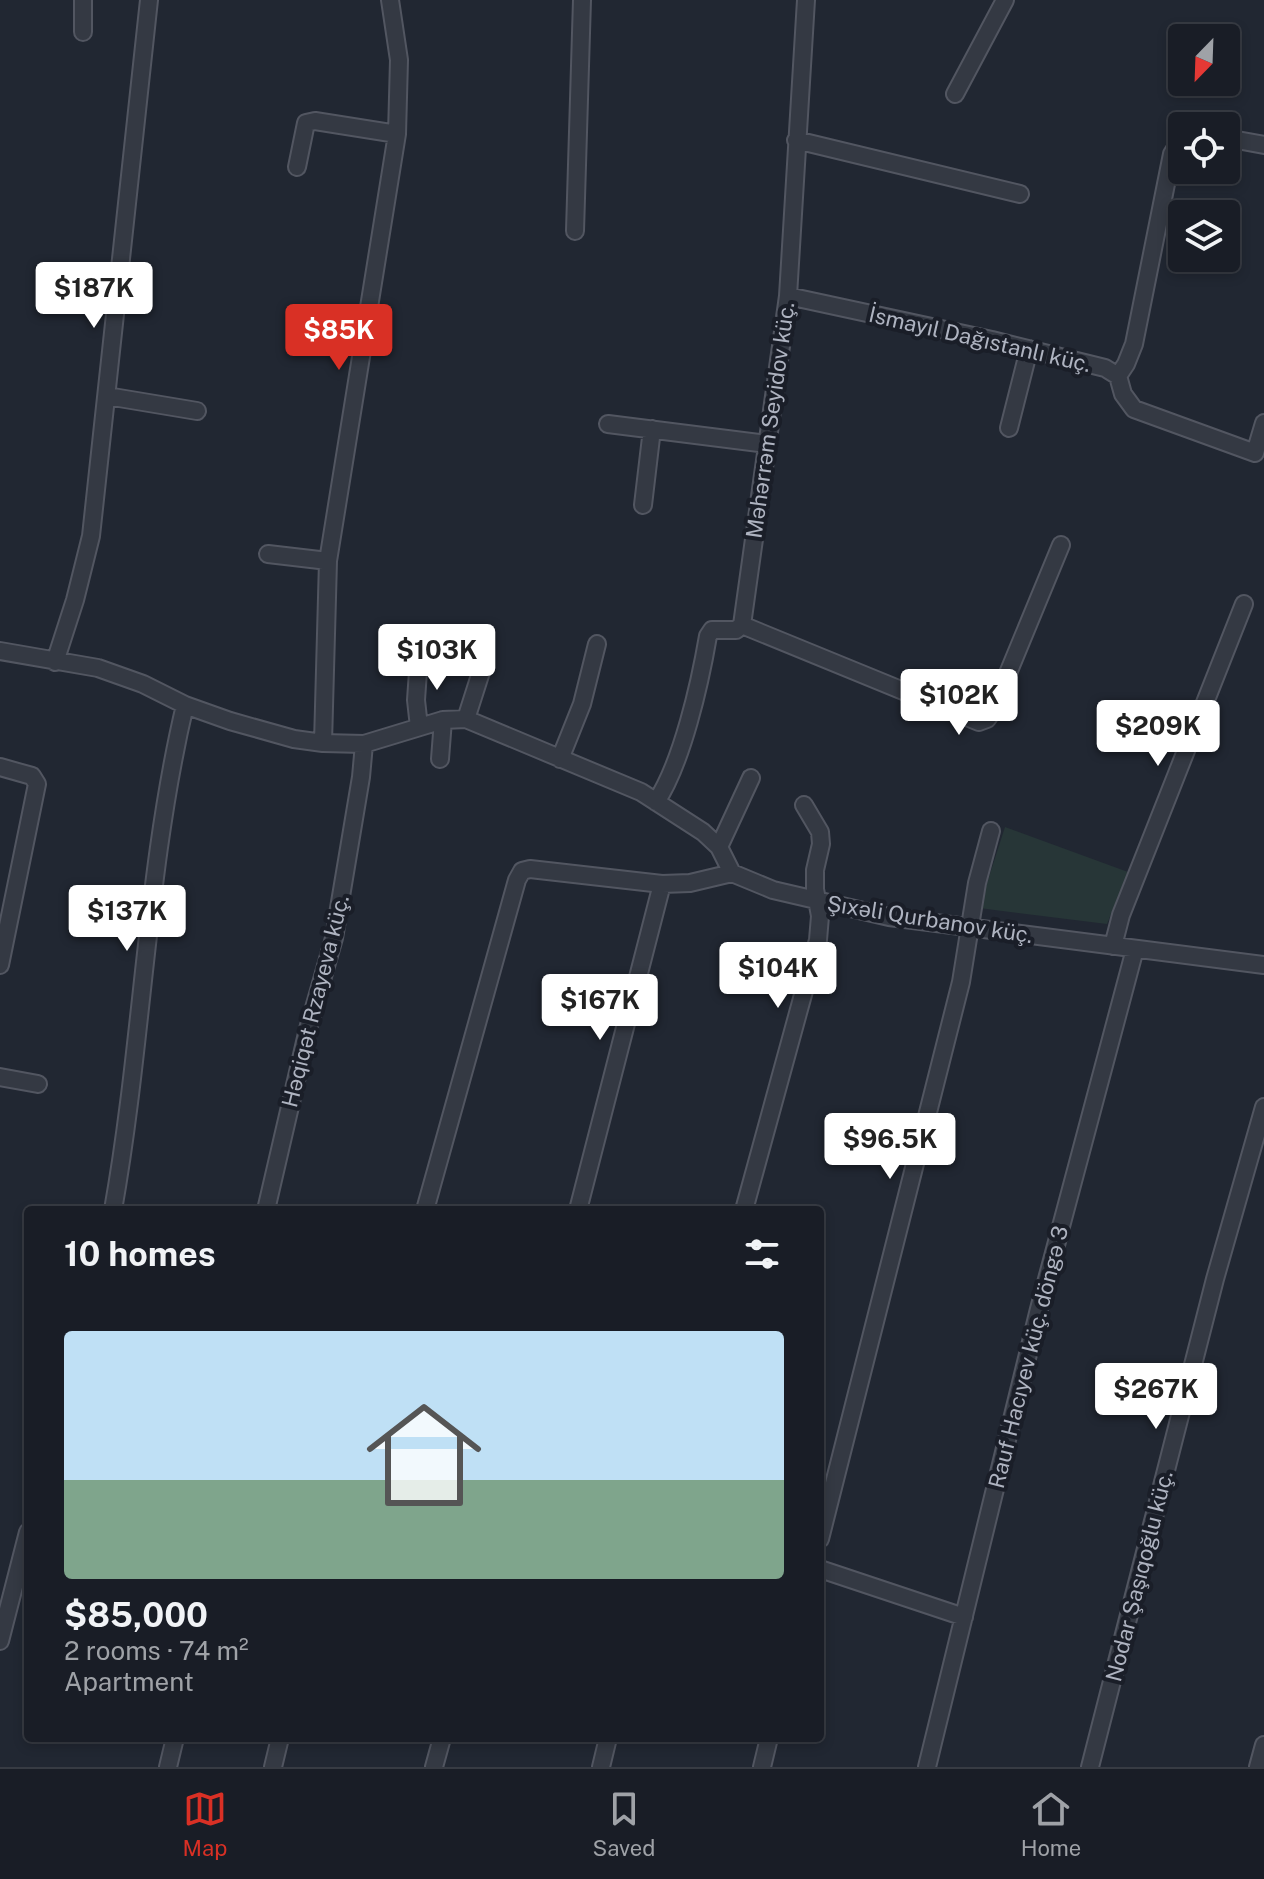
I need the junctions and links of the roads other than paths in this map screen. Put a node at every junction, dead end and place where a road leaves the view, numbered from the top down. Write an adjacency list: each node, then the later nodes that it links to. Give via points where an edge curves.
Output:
1 (83, 0): 7 (street)
2 (149, 0): 20 (street)
3 (390, 0): 9 (street, via 399,60)
4 (582, 0): 16 (street)
5 (806, 0): 10 (street, Məhərrəm Seyidov küç.)
6 (1005, 0): 8 (street)
7 (83, 32)
8 (955, 94)
9 (397, 134): 13 (street, via 306,123); 31 (street)
10 (796, 140): 15 (street); 17 (street, Məhərrəm Seyidov küç.)
11 (1240, 141): 12 (street)
12 (1264, 145)
13 (297, 167)
14 (1168, 174): 19 (street, via 1134,344)
15 (1020, 194)
16 (575, 231)
17 (788, 296): 18 (street, İsmayıl Dağıstanlı küç.); 26 (street, Məhərrəm Seyidov küç.)
18 (1029, 349): 19 (street, İsmayıl Dağıstanlı küç.); 24 (street)
19 (1118, 376): 27 (street, İsmayıl Dağıstanlı küç., via 1134,409)
20 (107, 396): 21 (street); 37 (street, via 91,536)
21 (197, 411)
22 (1264, 423): 27 (street, İsmayıl Dağıstanlı küç.)
23 (608, 424): 25 (street)
24 (1009, 428)
25 (652, 429): 26 (street); 28 (street)
26 (767, 444): 33 (street, Məhərrəm Seyidov küç.)
27 (1260, 454)
28 (643, 505)
29 (1061, 545): 33 (street, via 992,712 979,722)
30 (268, 554): 31 (street)
31 (328, 561): 43 (street)
32 (1244, 604): 57 (street)
33 (742, 625): 49 (street, via 712,630 708,636 700,682)
34 (597, 644): 46 (street, via 582,704)
35 (0, 651): 37 (street)
36 (419, 657): 42 (street)
37 (55, 662): 39 (street, via 98,668)
38 (481, 672): 40 (street)
39 (185, 705): 43 (street); 64 (street, via 163,811)
40 (466, 719): 41 (street); 46 (street)
41 (443, 720): 42 (street); 45 (street)
42 (419, 727): 44 (street)
43 (323, 743): 44 (street)
44 (364, 744): 65 (street, Həqiqət Rzayeva küç., via 334,938)
45 (440, 759)
46 (560, 759): 49 (street, via 624,783)
47 (0, 767): 59 (street, via 32,776 37,784)
48 (751, 778): 52 (street)
49 (656, 802): 52 (street)
50 (804, 805): 55 (street, via 820,832 815,870)
51 (991, 831): 56 (street)
52 (719, 847): 53 (street)
53 (732, 873): 54 (street); 55 (street, Şıxəli Qurbanov küç.)
54 (662, 884): 66 (street, via 522,871); 67 (street)
55 (819, 902): 56 (street, Şıxəli Qurbanov küç.); 68 (street, via 818,940)
56 (968, 928): 57 (street, Şıxəli Qurbanov küç.); 69 (street, via 961,982)
57 (1113, 946): 58 (street, Şıxəli Qurbanov küç.)
58 (1135, 949): 60 (street, Şıxəli Qurbanov küç.); 72 (street, Rauf Hacıyev küç. döngə 3)
59 (0, 965)
60 (1264, 965)
61 (0, 1077): 62 (street)
62 (38, 1084)
63 (1264, 1107): 86 (street, Nodar Şaşıqoğlu küç.)
64 (114, 1206)
65 (267, 1206)
66 (426, 1206)
67 (579, 1206)
68 (745, 1206)
69 (824, 1523)
70 (24, 1548): 73 (street)
71 (824, 1570): 72 (street)
72 (964, 1617): 85 (street, Rauf Hacıyev küç. döngə 3)
73 (0, 1641)
74 (174, 1742): 80 (street)
75 (279, 1742): 81 (street)
76 (441, 1742): 82 (street)
77 (607, 1742): 83 (street)
78 (768, 1742): 84 (street)
79 (1264, 1745): 87 (street)
80 (168, 1767)
81 (273, 1767)
82 (434, 1767)
83 (601, 1767)
84 (762, 1767)
85 (927, 1767)
86 (1090, 1767)
87 (1258, 1767)

